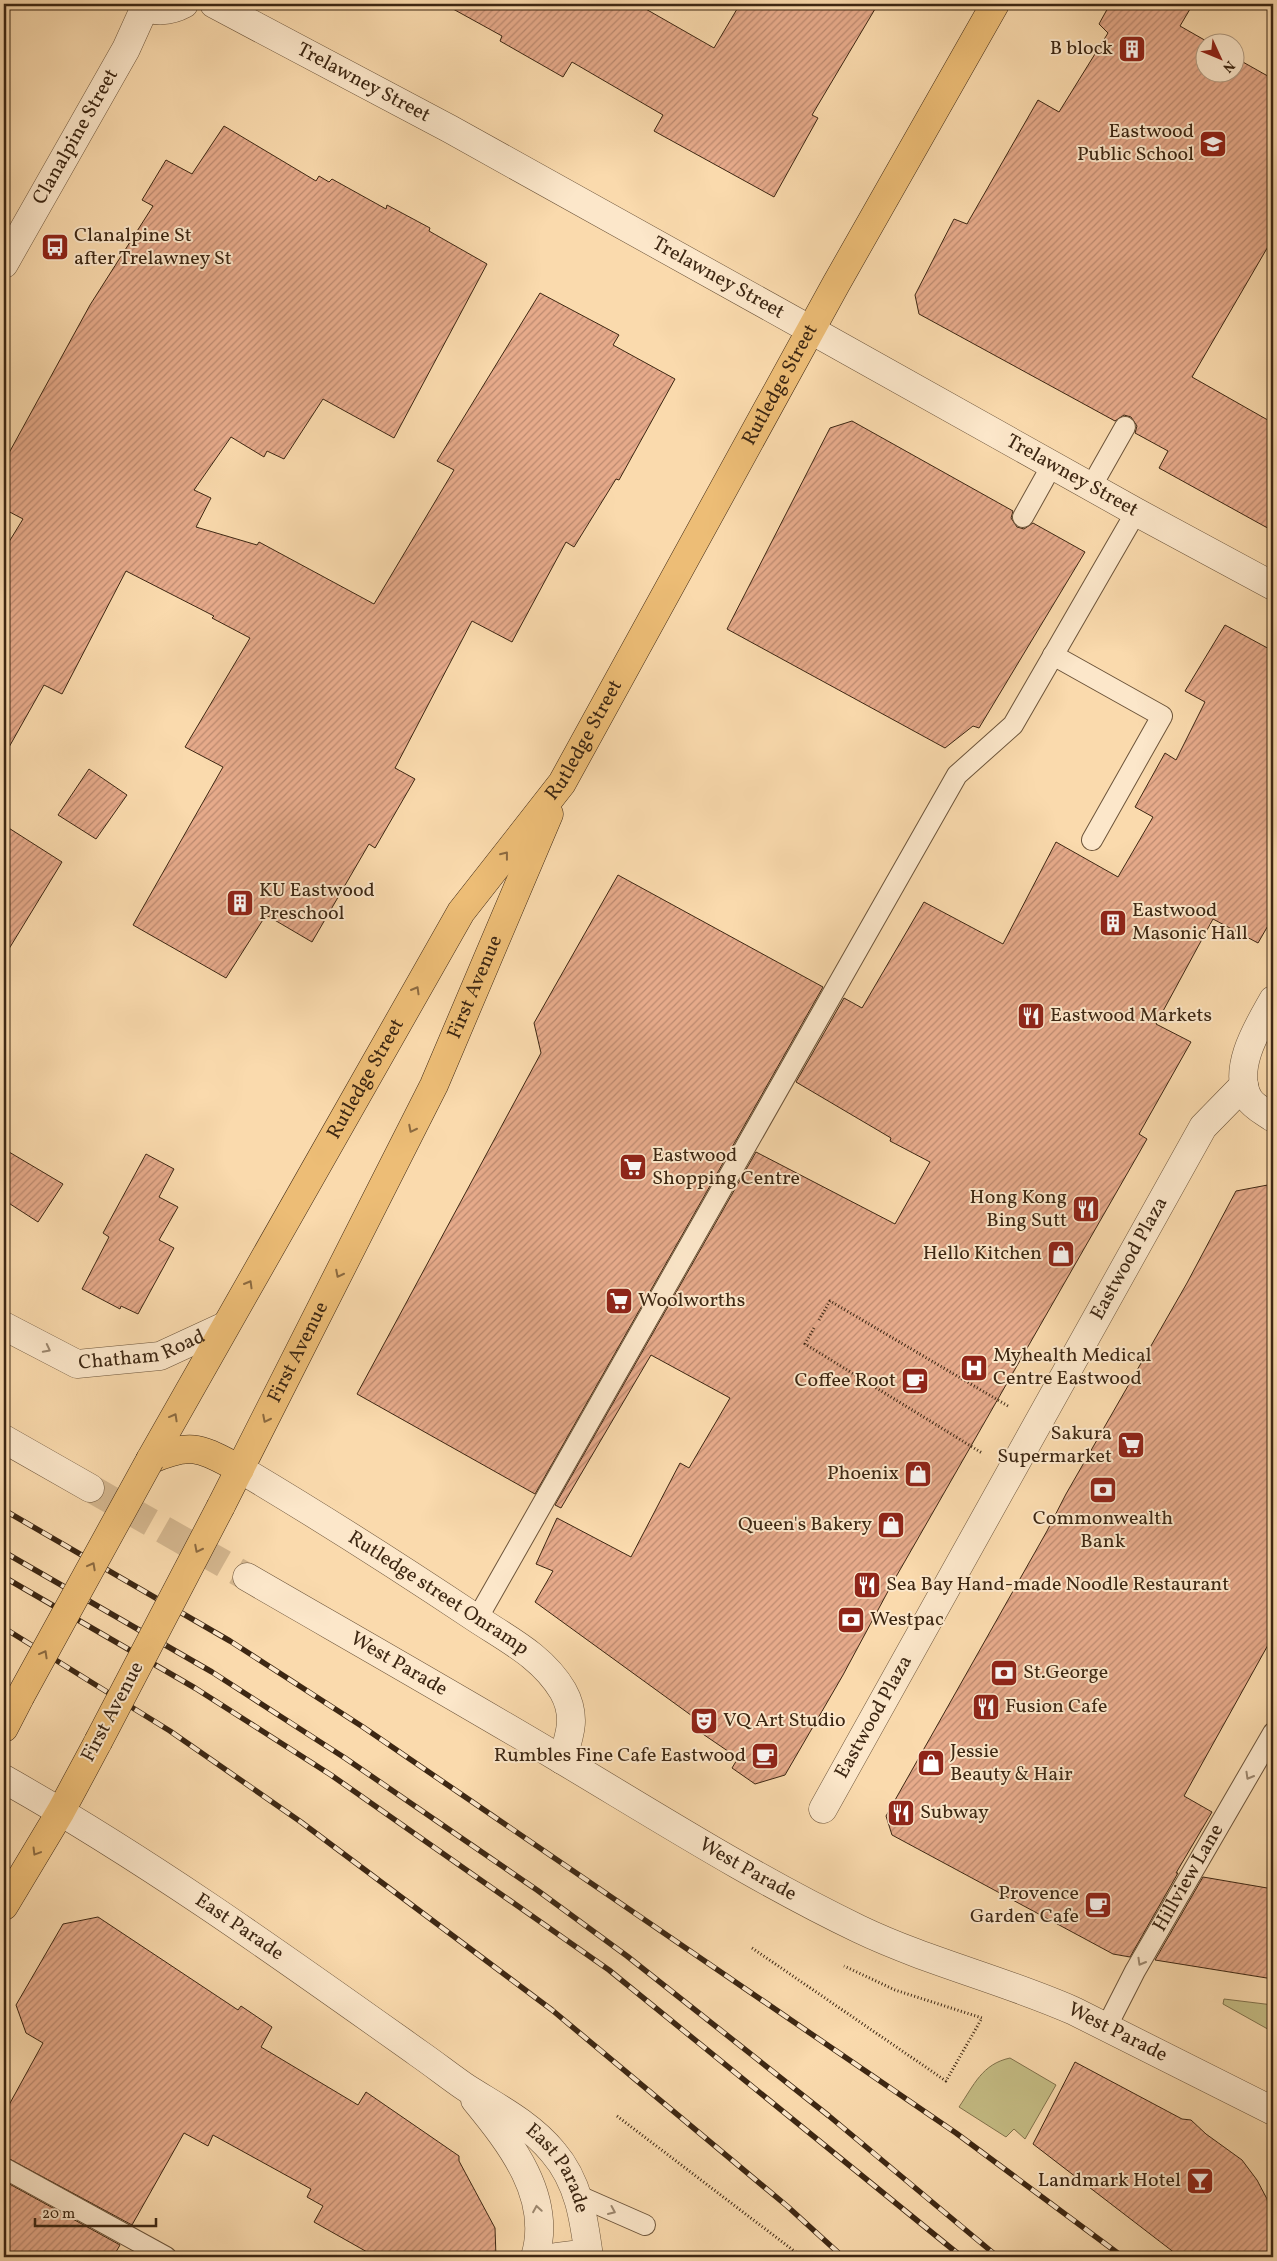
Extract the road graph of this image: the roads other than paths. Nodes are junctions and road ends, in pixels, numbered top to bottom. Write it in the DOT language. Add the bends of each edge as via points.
graph roads {
  1 [pos="184,4"];
  2 [pos="214,4"];
  3 [pos="995,4"];
  4 [pos="143,5"];
  5 [pos="4,264"];
  6 [pos="811,330"];
  7 [pos="1125,427"];
  8 [pos="1052,465"];
  9 [pos="1091,487"];
  10 [pos="1136,512"];
  11 [pos="1023,517"];
  12 [pos="1273,586"];
  13 [pos="1054,655"];
  14 [pos="562,783"];
  15 [pos="1092,840"];
  16 [pos="1273,1000"];
  17 [pos="1244,1085"];
  18 [pos="1273,1118"];
  19 [pos="4,1326"];
  20 [pos="225,1326"];
  21 [pos="4,1439"];
  22 [pos="150,1460"];
  23 [pos="240,1469"];
  24 [pos="90,1488"];
  25 [pos="247,1577"];
  26 [pos="478,1619"];
  27 [pos="4,1728"];
  28 [pos="1271,1740"];
  29 [pos="562,1760"];
  30 [pos="4,1778"];
  31 [pos="823,1809"];
  32 [pos="61,1811"];
  33 [pos="4,1906"];
  34 [pos="1107,2026"];
  35 [pos="465,2086"];
  36 [pos="1273,2111"];
  37 [pos="4,2168"];
  38 [pos="579,2196"];
  39 [pos="644,2225"];
  40 [pos="166,2257"];
  41 [pos="535,2257"];
  42 [pos="557,2257"];
  43 [pos="589,2257"];
  1 -- 4 [label="street" via="164,11"];
  2 -- 6 [label="street, Trelawney Street" via="450,129"];
  3 -- 6 [label="main road, Rutledge Street"];
  4 -- 5 [label="street, Clanalpine Street" via="126,49"];
  6 -- 8 [label="street, Trelawney Street"];
  6 -- 14 [label="main road, Rutledge Street"];
  7 -- 9 [label="lane"];
  8 -- 9 [label="street, Trelawney Street"];
  8 -- 11 [label="lane"];
  9 -- 10 [label="street, Trelawney Street"];
  10 -- 12 [label="street, Trelawney Street"];
  10 -- 13 [label="lane"];
  13 -- 15 [label="lane" via="1162,716"];
  13 -- 26 [label="lane" via="1014,725 957,775"];
  20 -- 14 [label="main road, Rutledge Street, one-way" via="460,912"];
  14 -- 23 [label="main road, First Avenue, one-way" via="434,1086"];
  16 -- 17 [label="street" via="1251,1040 1244,1063"];
  17 -- 18 [label="street" via="1248,1098"];
  17 -- 31 [label="street, Eastwood Plaza" via="1203,1127"];
  19 -- 20 [label="street, Chatham Road, one-way" via="77,1364 160,1356"];
  22 -- 20 [label="main road, Rutledge Street, one-way"];
  21 -- 24 [label="street"];
  22 -- 23 [label="main road" via="181,1449 204,1450"];
  27 -- 22 [label="main road, one-way, bridge"];
  23 -- 26 [label="street, Rutledge street Onramp"];
  23 -- 32 [label="main road, First Avenue, one-way, bridge"];
  25 -- 29 [label="street, West Parade"];
  26 -- 29 [label="street, Rutledge street Onramp" via="548,1668 563,1692 570,1710 572,1731"];
  28 -- 34 [label="lane, Hillview Lane, one-way" via="1135,1971"];
  29 -- 34 [label="street, West Parade" via="710,1848 860,1929 1040,1996"];
  30 -- 32 [label="street, East Parade"];
  32 -- 33 [label="main road, First Avenue, one-way"];
  32 -- 35 [label="street, East Parade" via="174,1884"];
  34 -- 36 [label="street, West Parade"];
  35 -- 38 [label="street, East Parade" via="534,2133 553,2152"];
  41 -- 35 [label="street, East Parade, one-way" via="540,2225 528,2175 499,2129"];
  37 -- 40 [label="lane"];
  38 -- 39 [label="lane, one-way"];
  38 -- 43 [label="street, East Parade"];
  42 -- 43 [label="street"];
}
